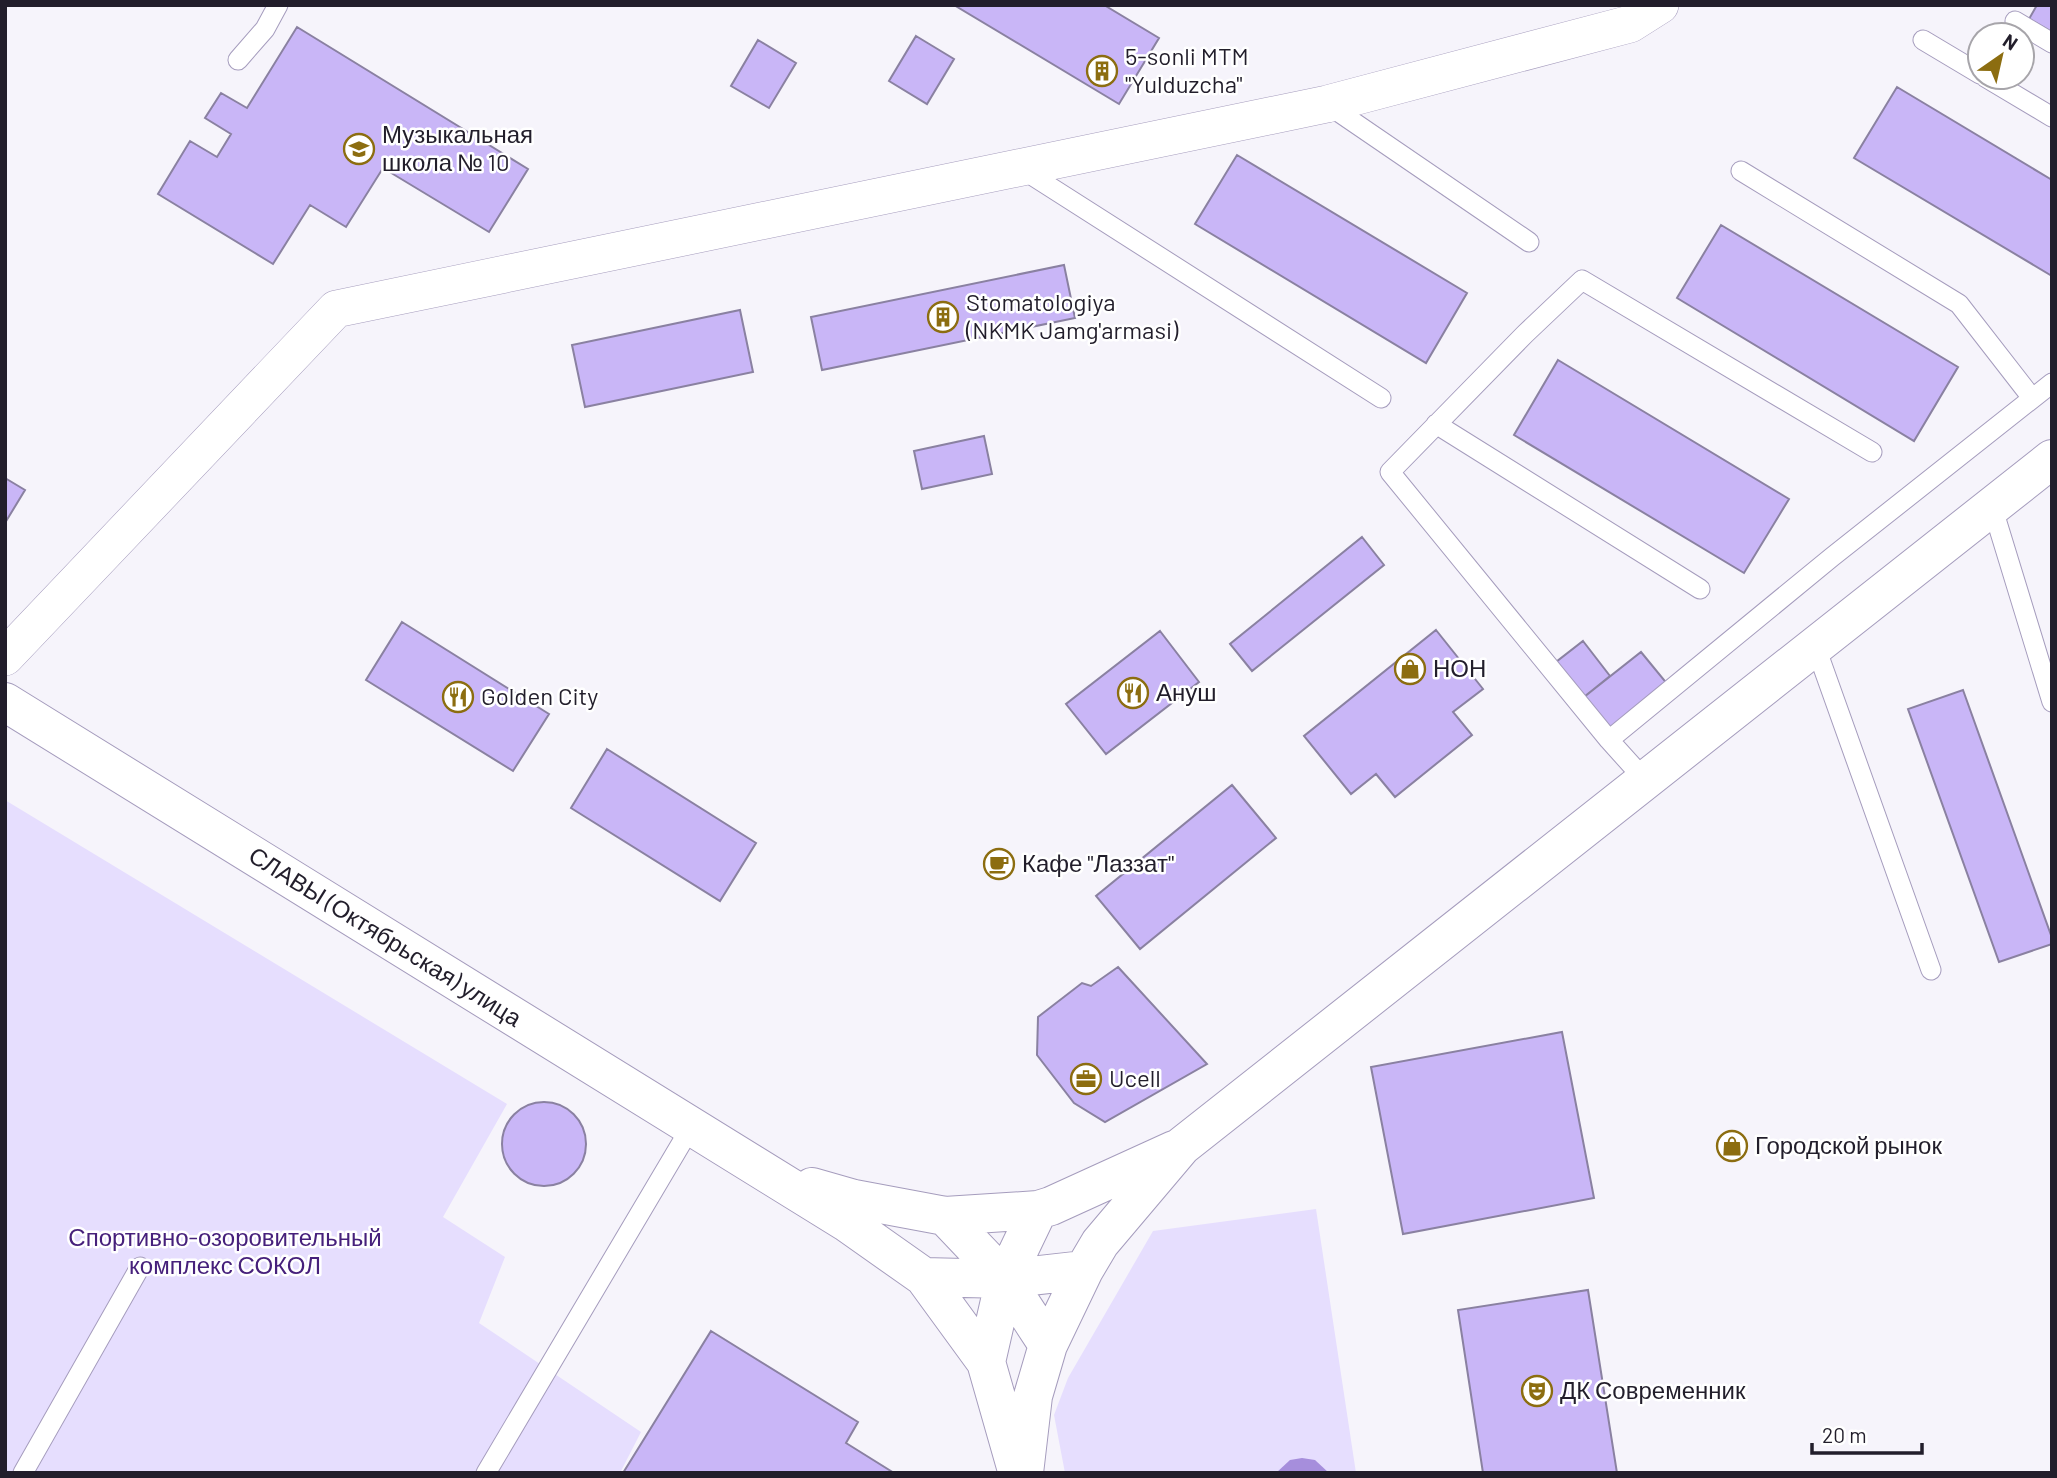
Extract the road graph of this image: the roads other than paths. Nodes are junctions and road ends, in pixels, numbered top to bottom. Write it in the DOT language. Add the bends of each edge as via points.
graph roads {
  1 [pos="278,5"];
  2 [pos="1660,5"];
  3 [pos="2036,33"];
  4 [pos="1923,40"];
  5 [pos="2052,43"];
  6 [pos="238,60"];
  7 [pos="1966,66"];
  8 [pos="2008,91"];
  9 [pos="1327,104"];
  10 [pos="2052,117"];
  11 [pos="1020,168"];
  12 [pos="1741,171"];
  13 [pos="1529,242"];
  14 [pos="2052,383"];
  15 [pos="1381,398"];
  16 [pos="2032,398"];
  17 [pos="1436,424"];
  18 [pos="1872,452"];
  19 [pos="2052,459"];
  20 [pos="1992,506"];
  21 [pos="1700,589"];
  22 [pos="1815,645"];
  23 [pos="5,657"];
  24 [pos="5,702"];
  25 [pos="2052,702"];
  26 [pos="1609,740"];
  27 [pos="1645,780"];
  28 [pos="1931,970"];
  29 [pos="691,1127"];
  30 [pos="1182,1146"];
  31 [pos="764,1172"];
  32 [pos="1038,1210"];
  33 [pos="945,1216"];
  34 [pos="140,1267"];
  35 [pos="1084,1270"];
  36 [pos="924,1277"];
  37 [pos="1005,1279"];
  38 [pos="1048,1345"];
  39 [pos="986,1362"];
  40 [pos="23,1473"];
  41 [pos="486,1473"];
  42 [pos="1018,1473"];
  43 [pos="1024,1473"];
  1 -- 6 [label="lane" via="265,29"];
  2 -- 9 [label="street" via="1630,23"];
  3 -- 5 [label="lane"];
  4 -- 7 [label="lane"];
  8 -- 10 [label="lane"];
  9 -- 11 [label="street"];
  9 -- 13 [label="lane"];
  11 -- 15 [label="lane"];
  11 -- 23 [label="street" via="336,309"];
  12 -- 16 [label="lane" via="1959,304"];
  14 -- 16 [label="lane"];
  16 -- 26 [label="lane"];
  17 -- 18 [label="lane" via="1582,280"];
  17 -- 21 [label="lane"];
  17 -- 26 [label="lane" via="1390,472"];
  19 -- 20 [label="main road"];
  20 -- 22 [label="main road"];
  20 -- 25 [label="lane"];
  22 -- 27 [label="main road"];
  22 -- 28 [label="lane"];
  24 -- 29 [label="main road, СЛАВЫ (Октябрьская) улица"];
  26 -- 27 [label="lane"];
  27 -- 30 [label="main road"];
  29 -- 31 [label="main road, СЛАВЫ (Октябрьская) улица"];
  29 -- 41 [label="lane"];
  30 -- 32 [label="main road"];
  30 -- 35 [label="main road" via="1100,1243"];
  31 -- 33 [label="main road" via="854,1199"];
  31 -- 36 [label="main road"];
  32 -- 33 [label="main road"];
  32 -- 37 [label="main road"];
  33 -- 37 [label="main road"];
  34 -- 40 [label="lane"];
  35 -- 37 [label="main road"];
  35 -- 38 [label="main road"];
  36 -- 37 [label="main road"];
  36 -- 39 [label="main road"];
  37 -- 38 [label="main road"];
  37 -- 39 [label="main road"];
  38 -- 43 [label="main road" via="1033,1396"];
  39 -- 42 [label="main road"];
}
